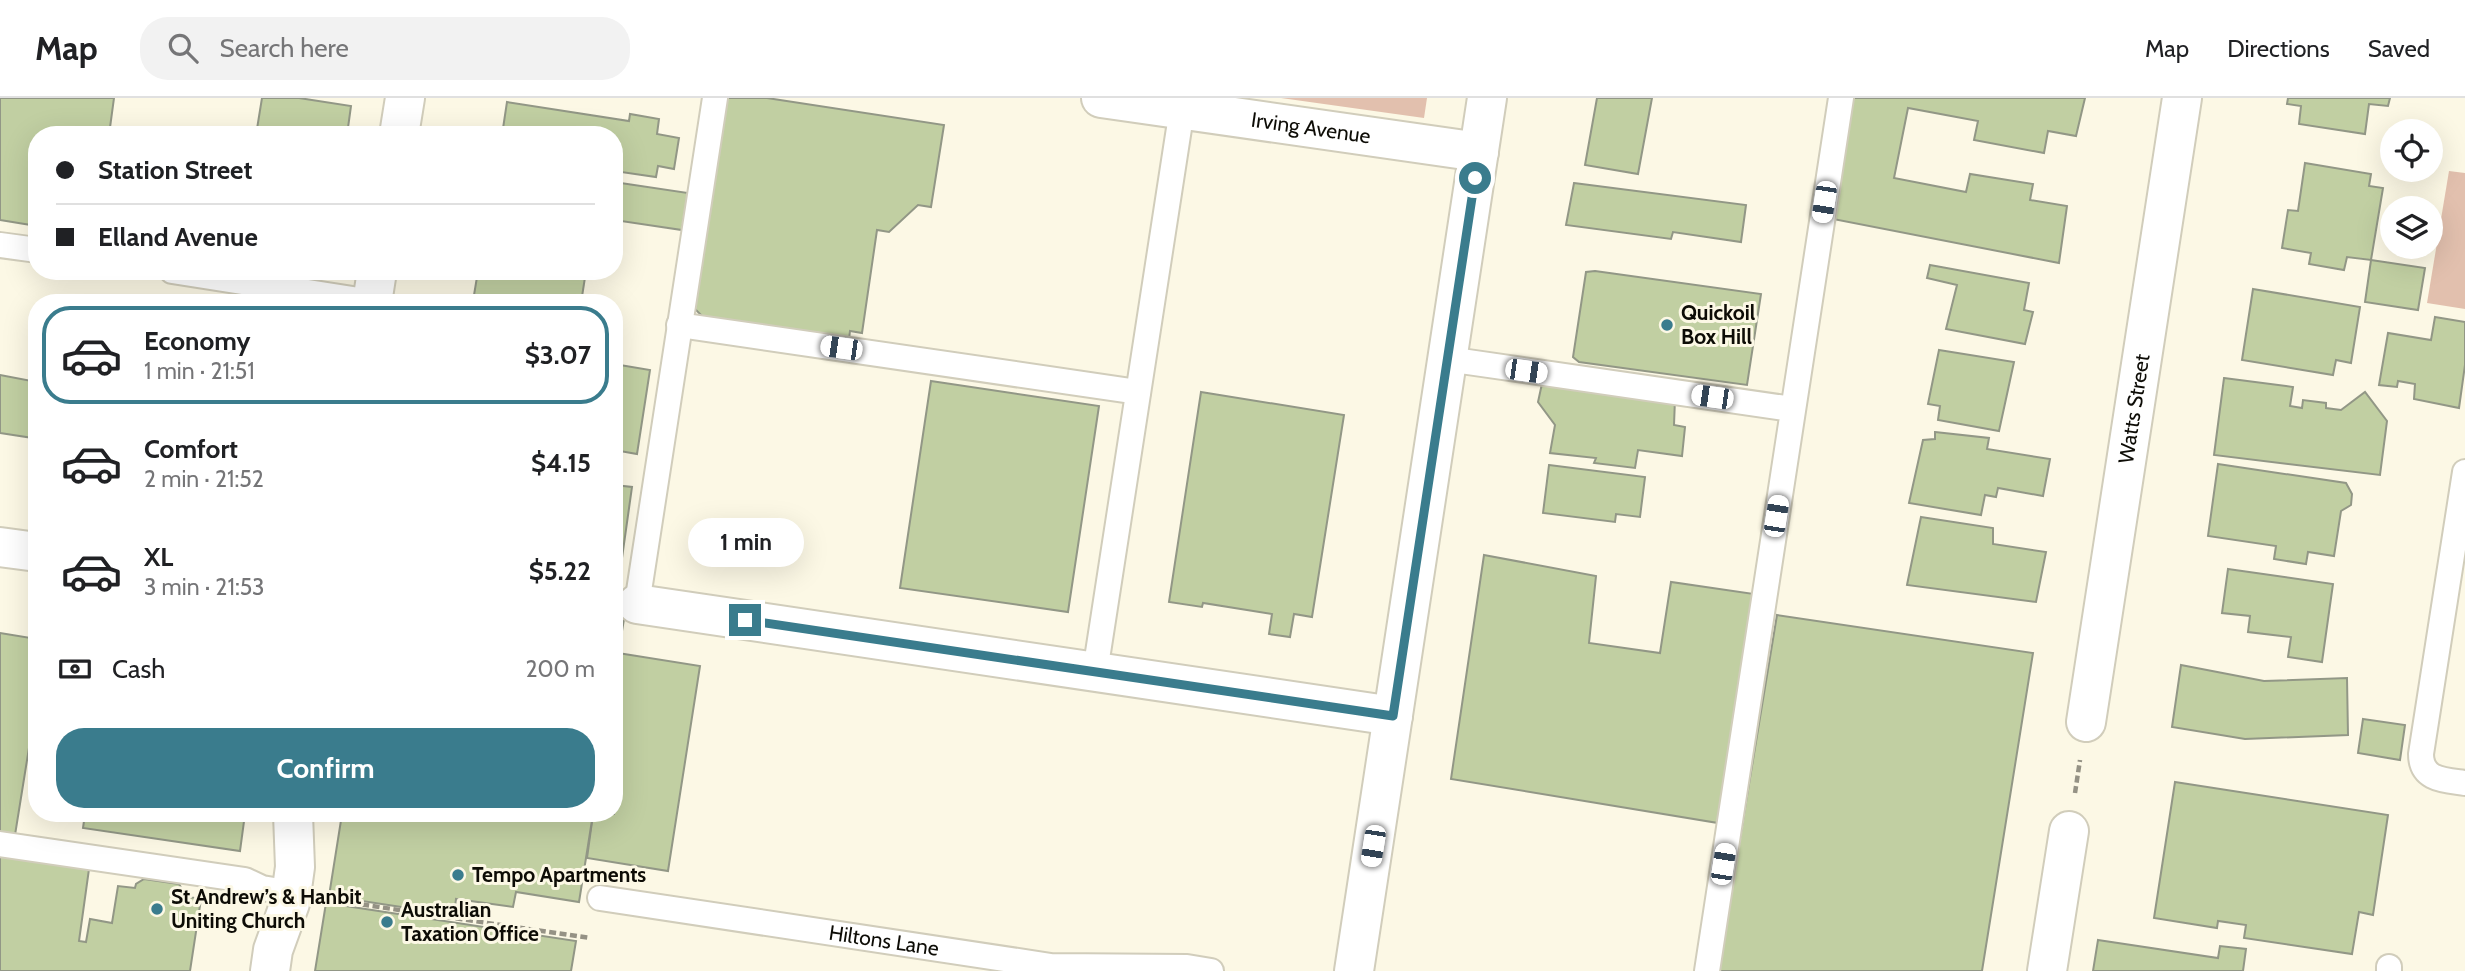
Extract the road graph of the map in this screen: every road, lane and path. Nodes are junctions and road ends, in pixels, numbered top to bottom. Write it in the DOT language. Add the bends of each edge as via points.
graph roads {
  1 [pos="404,98"];
  2 [pos="715,98"];
  3 [pos="1101,98"];
  4 [pos="1487,98"];
  5 [pos="1841,98"];
  6 [pos="2182,98"];
  7 [pos="1182,109"];
  8 [pos="400,126"];
  9 [pos="1479,152"];
  10 [pos="0,245"];
  11 [pos="28,249"];
  12 [pos="230,280"];
  13 [pos="320,294"];
  14 [pos="679,325"];
  15 [pos="1447,359"];
  16 [pos="1138,392"];
  17 [pos="1792,409"];
  18 [pos="2465,472"];
  19 [pos="0,547"];
  20 [pos="28,551"];
  21 [pos="637,604"];
  22 [pos="1094,672"];
  23 [pos="1393,716"];
  24 [pos="2085,722"];
  25 [pos="2465,783"];
  26 [pos="293,826"];
  27 [pos="2069,831"];
  28 [pos="0,844"];
  29 [pos="309,896"];
  30 [pos="600,898"];
  31 [pos="590,938"];
  32 [pos="272,958"];
  33 [pos="1210,971"];
  34 [pos="1354,971"];
  35 [pos="1707,971"];
  36 [pos="2047,971"];
  1 -- 8 [label="street"];
  2 -- 14 [label="lane"];
  3 -- 7 [label="street, Irving Avenue"];
  4 -- 9 [label="street"];
  5 -- 17 [label="lane"];
  6 -- 24 [label="street, Watts Street"];
  7 -- 9 [label="street, Irving Avenue"];
  7 -- 16 [label="lane"];
  9 -- 15 [label="street"];
  10 -- 11 [label="lane"];
  12 -- 13 [label="lane"];
  14 -- 16 [label="lane"];
  14 -- 21 [label="lane"];
  15 -- 17 [label="lane"];
  15 -- 23 [label="street"];
  16 -- 22 [label="lane"];
  17 -- 35 [label="lane"];
  18 -- 25 [label="lane" via="2421,761 2430,776"];
  19 -- 20 [label="street"];
  21 -- 22 [label="street"];
  22 -- 23 [label="street"];
  23 -- 34 [label="street"];
  24 -- 27 [label="path"];
  26 -- 29 [label="street" via="295,867"];
  27 -- 36 [label="street"];
  28 -- 29 [label="lane" via="245,880 262,888"];
  29 -- 31 [label="path"];
  29 -- 32 [label="street" via="288,915"];
  30 -- 33 [label="lane, Hiltons Lane" via="1051,966"];
}
